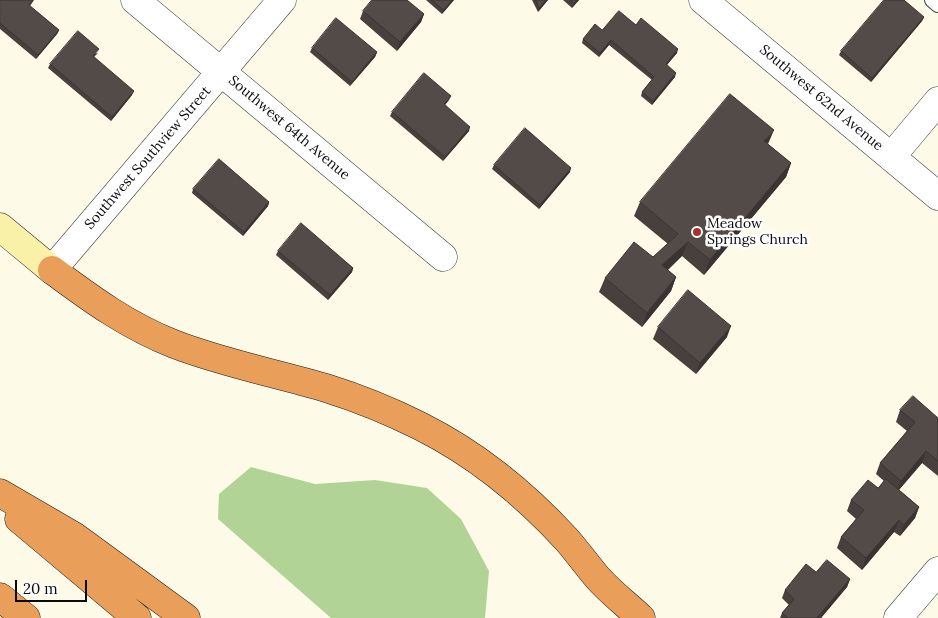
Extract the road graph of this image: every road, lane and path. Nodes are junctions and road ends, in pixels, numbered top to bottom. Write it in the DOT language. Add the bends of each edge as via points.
graph roads {
  1 [pos="135,0"];
  2 [pos="282,0"];
  3 [pos="703,0"];
  4 [pos="932,0"];
  5 [pos="938,5"];
  6 [pos="222,72"];
  7 [pos="938,101"];
  8 [pos="891,157"];
  9 [pos="938,196"];
  10 [pos="0,227"];
  11 [pos="443,257"];
  12 [pos="52,270"];
  13 [pos="0,493"];
  14 [pos="0,503"];
  15 [pos="938,571"];
  16 [pos="597,578"];
  17 [pos="0,596"];
  18 [pos="26,618"];
  19 [pos="136,618"];
  20 [pos="186,618"];
  21 [pos="612,618"];
  22 [pos="641,618"];
  23 [pos="898,618"];
  1 -- 6 [label="street, Southwest 64th Avenue"];
  2 -- 6 [label="street, Southwest Southview Street"];
  3 -- 8 [label="street, Southwest 62nd Avenue"];
  4 -- 5 [label="lane"];
  6 -- 11 [label="street, Southwest 64th Avenue"];
  6 -- 12 [label="street, Southwest Southview Street"];
  7 -- 8 [label="street"];
  8 -- 9 [label="street, Southwest 62nd Avenue"];
  10 -- 12 [label="main road"];
  12 -- 16 [label="highway" via="99,305 151,334 207,356 326,388 404,419 449,442 488,468 537,510 568,541"];
  13 -- 20 [label="highway" via="74,536"];
  14 -- 19 [label="highway"];
  15 -- 23 [label="street"];
  16 -- 21 [label="highway"];
  16 -- 22 [label="highway"];
  17 -- 18 [label="highway"];
}
